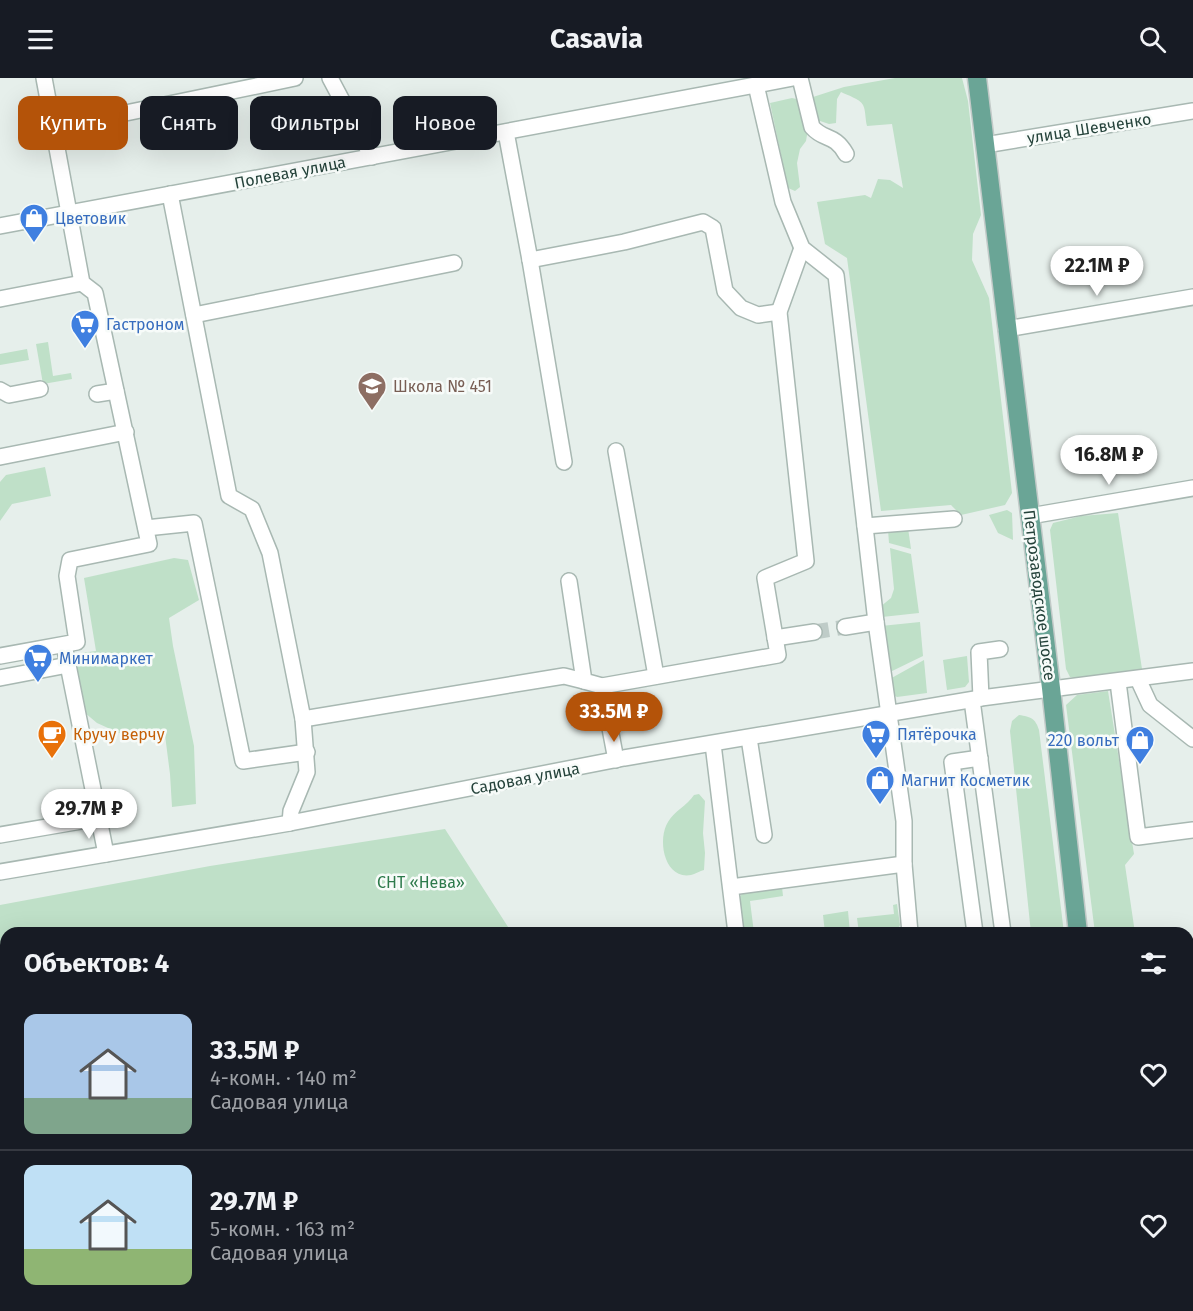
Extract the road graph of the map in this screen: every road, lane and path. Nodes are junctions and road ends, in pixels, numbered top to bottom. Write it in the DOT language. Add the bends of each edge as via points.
graph roads {
  1 [pos="44,78"];
  2 [pos="295,78"];
  3 [pos="330,78"];
  4 [pos="793,78"];
  5 [pos="800,78"];
  6 [pos="977,78"];
  7 [pos="724,84"];
  8 [pos="756,85"];
  9 [pos="47,96"];
  10 [pos="1193,111"];
  11 [pos="128,113"];
  12 [pos="506,132"];
  13 [pos="985,145"];
  14 [pos="57,150"];
  15 [pos="846,153"];
  16 [pos="372,157"];
  17 [pos="170,195"];
  18 [pos="70,213"];
  19 [pos="0,226"];
  20 [pos="802,248"];
  21 [pos="530,260"];
  22 [pos="454,263"];
  23 [pos="82,283"];
  24 [pos="1193,297"];
  25 [pos="0,299"];
  26 [pos="779,312"];
  27 [pos="194,315"];
  28 [pos="1006,329"];
  29 [pos="40,389"];
  30 [pos="0,390"];
  31 [pos="116,390"];
  32 [pos="97,394"];
  33 [pos="126,432"];
  34 [pos="616,451"];
  35 [pos="0,457"];
  36 [pos="564,462"];
  37 [pos="1193,488"];
  38 [pos="1030,516"];
  39 [pos="954,519"];
  40 [pos="865,525"];
  41 [pos="146,528"];
  42 [pos="569,581"];
  43 [pos="876,622"];
  44 [pos="844,627"];
  45 [pos="814,632"];
  46 [pos="775,638"];
  47 [pos="64,645"];
  48 [pos="1000,649"];
  49 [pos="0,656"];
  50 [pos="68,664"];
  51 [pos="1193,671"];
  52 [pos="656,676"];
  53 [pos="0,678"];
  54 [pos="1138,679"];
  55 [pos="584,681"];
  56 [pos="1118,682"];
  57 [pos="602,686"];
  58 [pos="1051,688"];
  59 [pos="977,699"];
  60 [pos="889,713"];
  61 [pos="303,719"];
  62 [pos="749,738"];
  63 [pos="1193,739"];
  64 [pos="713,744"];
  65 [pos="307,752"];
  66 [pos="980,758"];
  67 [pos="616,760"];
  68 [pos="99,818"];
  69 [pos="290,823"];
  70 [pos="1193,830"];
  71 [pos="764,835"];
  72 [pos="0,836"];
  73 [pos="106,854"];
  74 [pos="904,864"];
  75 [pos="0,872"];
  76 [pos="731,888"];
  77 [pos="735,927"];
  78 [pos="909,927"];
  79 [pos="974,927"];
  80 [pos="1002,927"];
  81 [pos="1077,927"];
  1 -- 9 [label="street"];
  2 -- 11 [label="street"];
  3 -- 16 [label="street"];
  4 -- 8 [label="street, Полевая улица"];
  5 -- 15 [label="street" via="812,127 834,139"];
  6 -- 13 [label="main road, Петрозаводское шоссе"];
  7 -- 8 [label="street, Полевая улица"];
  7 -- 12 [label="street, Полевая улица"];
  8 -- 20 [label="street" via="783,202"];
  10 -- 13 [label="street, улица Шевченко"];
  12 -- 16 [label="street, Полевая улица"];
  12 -- 21 [label="street"];
  13 -- 28 [label="main road, Петрозаводское шоссе"];
  14 -- 18 [label="street"];
  16 -- 17 [label="street, Полевая улица"];
  17 -- 18 [label="street, Полевая улица"];
  17 -- 27 [label="street"];
  18 -- 19 [label="street, Полевая улица"];
  18 -- 23 [label="street"];
  20 -- 26 [label="street"];
  20 -- 40 [label="street" via="836,275"];
  21 -- 26 [label="street" via="703,222 713,228 725,291 741,308 758,315"];
  21 -- 36 [label="street"];
  22 -- 27 [label="street"];
  23 -- 25 [label="street"];
  23 -- 31 [label="street" via="95,293"];
  24 -- 28 [label="street"];
  26 -- 46 [label="street" via="806,561 765,578"];
  27 -- 61 [label="street" via="230,496 252,509 270,553"];
  28 -- 38 [label="main road, Петрозаводское шоссе"];
  29 -- 30 [label="street" via="9,394"];
  31 -- 32 [label="street"];
  31 -- 33 [label="street"];
  33 -- 35 [label="street"];
  33 -- 41 [label="street"];
  34 -- 52 [label="street"];
  37 -- 38 [label="street"];
  38 -- 58 [label="main road, Петрозаводское шоссе"];
  39 -- 40 [label="street"];
  40 -- 43 [label="street"];
  41 -- 47 [label="street" via="149,544 70,560 67,576 77,642"];
  41 -- 65 [label="street" via="194,523 243,761"];
  42 -- 55 [label="street"];
  43 -- 44 [label="street"];
  43 -- 60 [label="street"];
  45 -- 46 [label="street"];
  46 -- 52 [label="street" via="778,655"];
  47 -- 49 [label="street"];
  47 -- 50 [label="street"];
  48 -- 59 [label="street" via="979,652"];
  50 -- 53 [label="street"];
  50 -- 68 [label="street"];
  51 -- 54 [label="street, Садовая улица"];
  52 -- 57 [label="street"];
  54 -- 56 [label="street, Садовая улица"];
  54 -- 63 [label="street" via="1150,705"];
  55 -- 57 [label="street"];
  55 -- 61 [label="street" via="564,676"];
  56 -- 58 [label="street, Садовая улица"];
  56 -- 70 [label="street" via="1138,837"];
  57 -- 67 [label="street"];
  58 -- 59 [label="street, Садовая улица"];
  58 -- 81 [label="main road, Петрозаводское шоссе"];
  59 -- 60 [label="street, Садовая улица"];
  59 -- 66 [label="street"];
  60 -- 62 [label="street, Садовая улица"];
  60 -- 74 [label="street" via="904,821"];
  61 -- 65 [label="street"];
  62 -- 64 [label="street, Садовая улица"];
  62 -- 71 [label="street"];
  64 -- 67 [label="street, Садовая улица"];
  64 -- 76 [label="street"];
  65 -- 69 [label="street" via="307,772"];
  66 -- 79 [label="street" via="952,762"];
  66 -- 80 [label="street"];
  67 -- 69 [label="street, Садовая улица"];
  68 -- 72 [label="street"];
  68 -- 73 [label="street"];
  69 -- 73 [label="street, Садовая улица"];
  73 -- 75 [label="street, Садовая улица"];
  74 -- 76 [label="street"];
  74 -- 78 [label="street"];
  76 -- 77 [label="street"];
}
